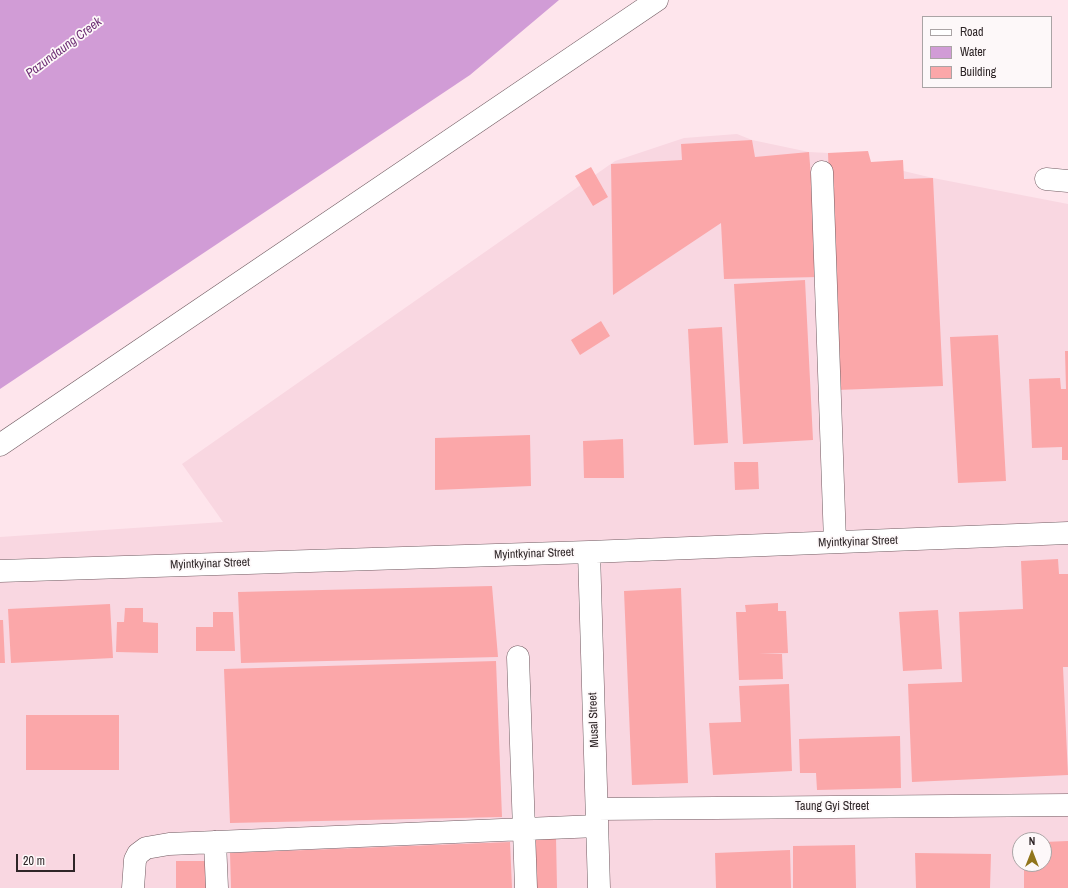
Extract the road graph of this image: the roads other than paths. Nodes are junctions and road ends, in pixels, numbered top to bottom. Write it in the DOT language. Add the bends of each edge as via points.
graph roads {
  1 [pos="657,0"];
  2 [pos="822,172"];
  3 [pos="1046,179"];
  4 [pos="1068,181"];
  5 [pos="0,445"];
  6 [pos="1068,533"];
  7 [pos="835,542"];
  8 [pos="589,552"];
  9 [pos="0,571"];
  10 [pos="518,657"];
  11 [pos="1068,805"];
  12 [pos="597,817"];
  13 [pos="524,830"];
  14 [pos="215,842"];
  15 [pos="133,888"];
  16 [pos="217,888"];
  17 [pos="526,888"];
  18 [pos="599,888"];
  1 -- 5 [label="street"];
  2 -- 7 [label="street"];
  3 -- 4 [label="street"];
  6 -- 7 [label="street, Myintkyinar Street"];
  7 -- 8 [label="street, Myintkyinar Street"];
  8 -- 9 [label="street, Myintkyinar Street"];
  8 -- 12 [label="street, Musal Street"];
  10 -- 13 [label="street"];
  11 -- 12 [label="street, Taung Gyi Street"];
  12 -- 13 [label="street, Taung Gyi Street"];
  12 -- 18 [label="street, Musal Street"];
  13 -- 14 [label="street, Taung Gyi Street"];
  13 -- 17 [label="street"];
  14 -- 15 [label="street, Taung Gyi Street" via="146,848 135,860"];
  14 -- 16 [label="street"];
}
